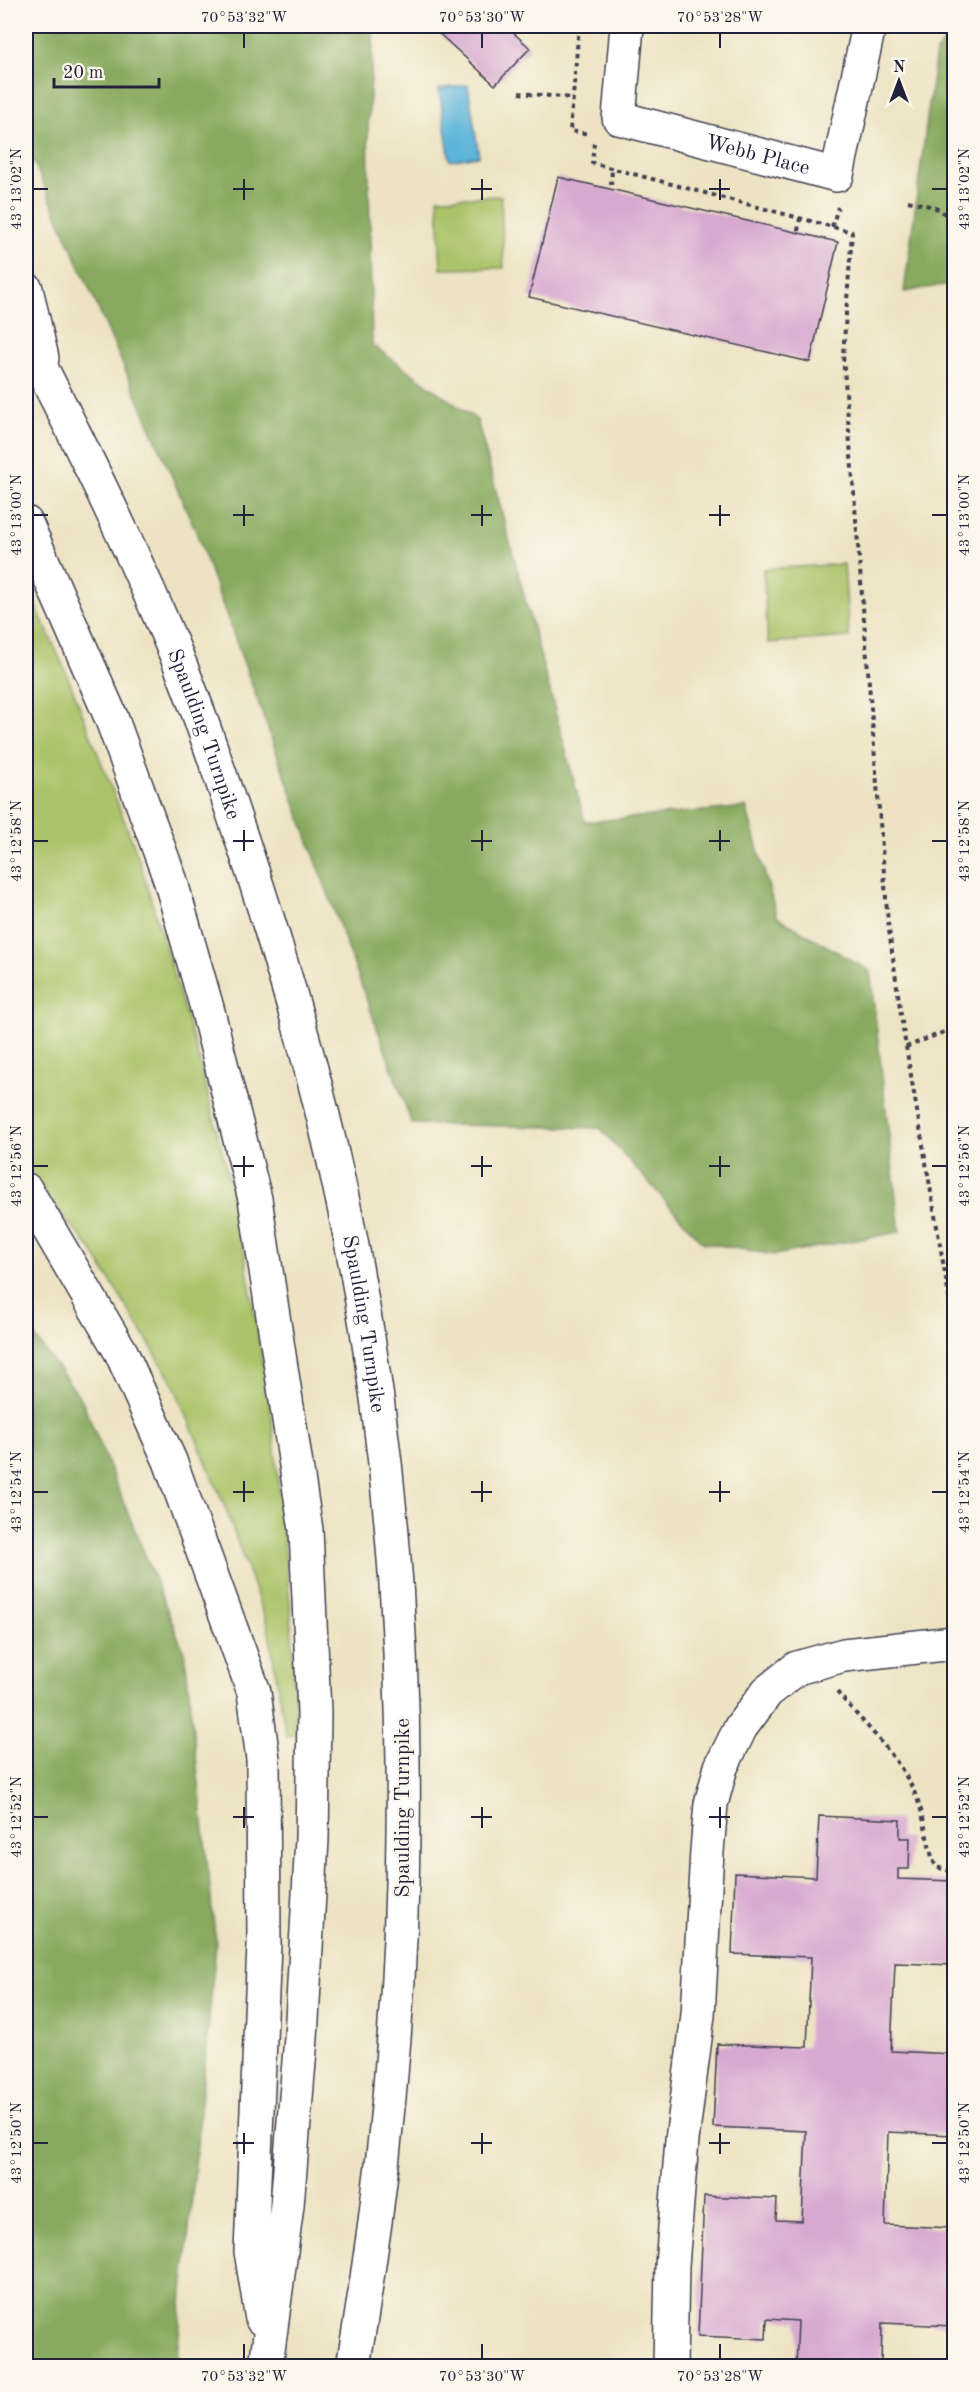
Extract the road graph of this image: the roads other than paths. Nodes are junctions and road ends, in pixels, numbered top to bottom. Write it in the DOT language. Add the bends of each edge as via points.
graph roads {
  1 [pos="627,26"];
  2 [pos="869,26"];
  3 [pos="26,288"];
  4 [pos="26,338"];
  5 [pos="46,378"];
  6 [pos="26,523"];
  7 [pos="26,1190"];
  8 [pos="954,1643"];
  9 [pos="267,2358"];
  10 [pos="353,2367"];
  11 [pos="670,2367"];
  1 -- 2 [label="main road, Webb Place" via="619,117 837,175"];
  3 -- 5 [label="main road"];
  4 -- 5 [label="main road, Spaulding Turnpike"];
  5 -- 10 [label="main road, Spaulding Turnpike" via="127,541 177,656 222,777 300,1021 357,1270 391,1526 405,1778 396,2025 384,2160"];
  6 -- 9 [label="main road" via="111,717 171,879 255,1199 306,1530 314,1713 312,1839 287,2205"];
  7 -- 9 [label="main road" via="121,1352 170,1461 254,1692 264,1759 264,1945 251,2252"];
  8 -- 11 [label="main road" via="886,1648 797,1668 767,1692 741,1727 721,1767 711,1804 698,2015 682,2140 672,2265"];
}
